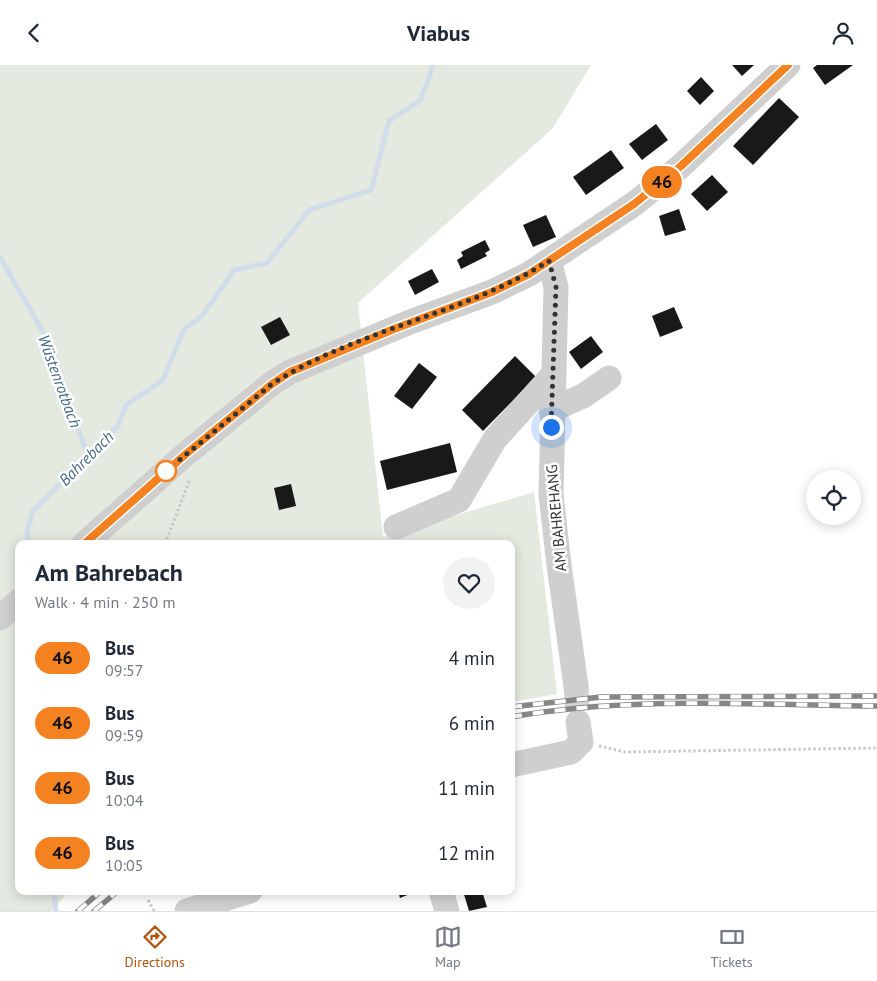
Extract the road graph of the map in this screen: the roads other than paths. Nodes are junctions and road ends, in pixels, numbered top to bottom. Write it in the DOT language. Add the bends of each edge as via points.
graph roads {
  1 [pos="788,65"];
  2 [pos="549,261"];
  3 [pos="553,375"];
  4 [pos="609,378"];
  5 [pos="552,409"];
  6 [pos="396,527"];
  7 [pos="89,540"];
  8 [pos="15,605"];
  9 [pos="0,618"];
  10 [pos="576,686"];
  11 [pos="580,732"];
  12 [pos="515,764"];
  13 [pos="237,895"];
  14 [pos="442,895"];
  15 [pos="187,911"];
  16 [pos="448,911"];
  1 -- 2 [label="street" via="681,166 634,204"];
  2 -- 3 [label="street, AM BAHREHANG" via="556,287"];
  2 -- 7 [label="street" via="492,292 290,372 187,453"];
  3 -- 5 [label="street, AM BAHREHANG"];
  3 -- 6 [label="street" via="495,439 459,500"];
  4 -- 5 [label="street" via="583,396"];
  5 -- 10 [label="street, AM BAHREHANG" via="551,495"];
  8 -- 9 [label="street"];
  11 -- 12 [label="street" via="571,752"];
  13 -- 15 [label="street"];
  14 -- 16 [label="street"];
}
